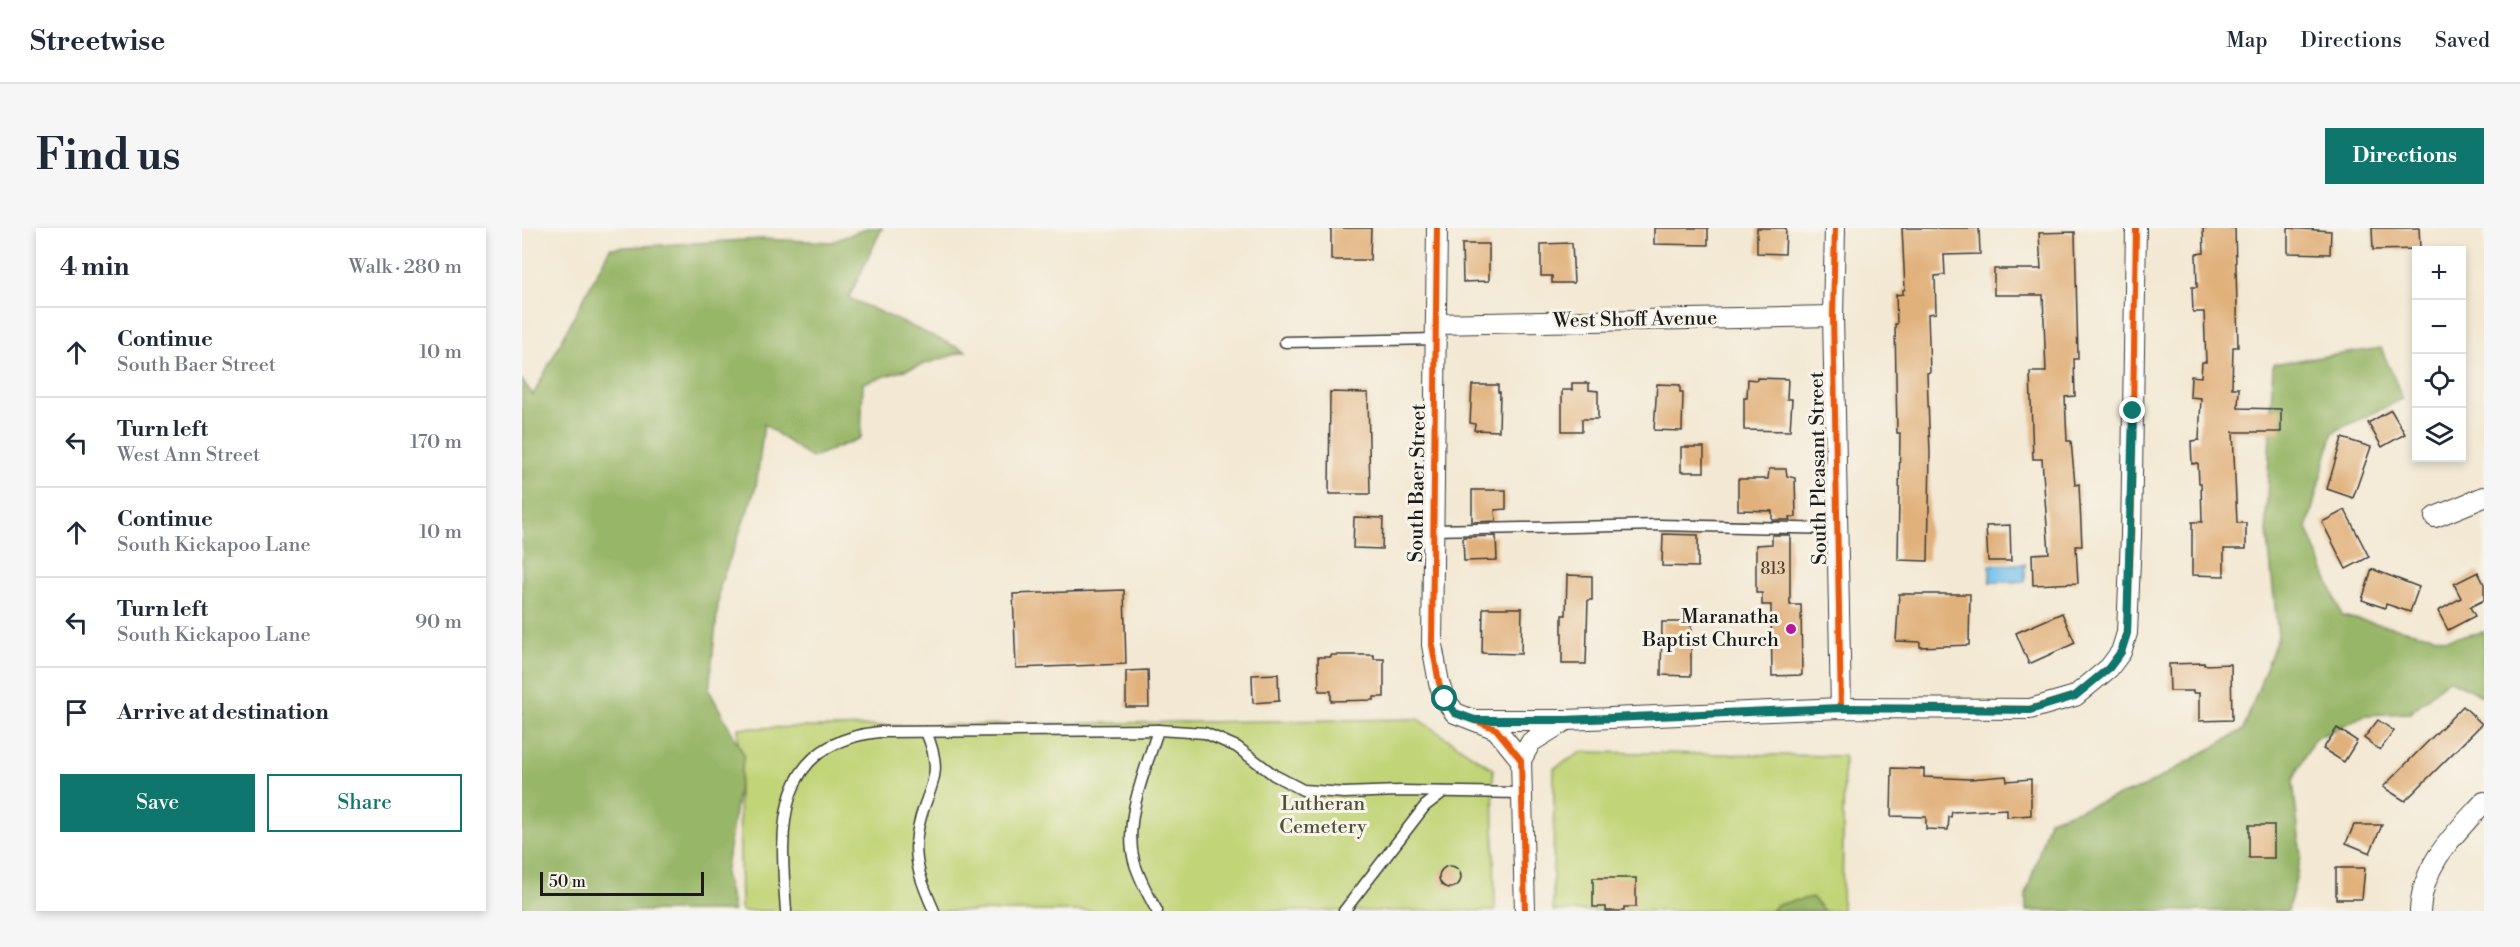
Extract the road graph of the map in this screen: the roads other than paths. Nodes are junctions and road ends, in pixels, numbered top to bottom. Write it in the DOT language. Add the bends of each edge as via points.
graph roads {
  1 [pos="1437,228"];
  2 [pos="1835,228"];
  3 [pos="2136,228"];
  4 [pos="1833,316"];
  5 [pos="1437,331"];
  6 [pos="1285,342"];
  7 [pos="2484,497"];
  8 [pos="2435,517"];
  9 [pos="1837,529"];
  10 [pos="1435,530"];
  11 [pos="1841,708"];
  12 [pos="1475,720"];
  13 [pos="1566,720"];
  14 [pos="1158,730"];
  15 [pos="926,732"];
  16 [pos="1521,760"];
  17 [pos="1443,792"];
  18 [pos="1522,793"];
  19 [pos="2484,802"];
  20 [pos="786,911"];
  21 [pos="934,911"];
  22 [pos="1157,911"];
  23 [pos="1344,911"];
  24 [pos="1525,911"];
  25 [pos="2420,911"];
  1 -- 5 [label="street, South Baer Street"];
  2 -- 4 [label="street, South Pleasant Street"];
  3 -- 11 [label="street" via="2131,526 2127,633 2121,652 2109,668 2075,696 2030,710"];
  4 -- 5 [label="street, West Shoff Avenue"];
  4 -- 9 [label="street, South Pleasant Street"];
  5 -- 6 [label="lane"];
  5 -- 10 [label="street, South Baer Street"];
  7 -- 8 [label="street"];
  9 -- 10 [label="lane" via="1659,525"];
  9 -- 11 [label="street, South Pleasant Street"];
  10 -- 12 [label="street, South Baer Street" via="1435,662 1445,699 1455,713"];
  11 -- 13 [label="street"];
  12 -- 13 [label="street"];
  12 -- 16 [label="street" via="1496,729"];
  13 -- 16 [label="street" via="1532,742"];
  14 -- 15 [label="lane"];
  14 -- 17 [label="lane" via="1205,733 1221,739 1303,790"];
  14 -- 22 [label="lane" via="1136,804 1132,844 1139,877"];
  15 -- 20 [label="lane" via="857,735 814,757 797,779 787,805 782,835"];
  15 -- 21 [label="lane" via="936,764 917,833 916,852 919,878"];
  16 -- 18 [label="street"];
  17 -- 18 [label="lane"];
  17 -- 23 [label="lane" via="1425,806"];
  18 -- 24 [label="street"];
  19 -- 25 [label="street" via="2440,851 2428,872"];
}
